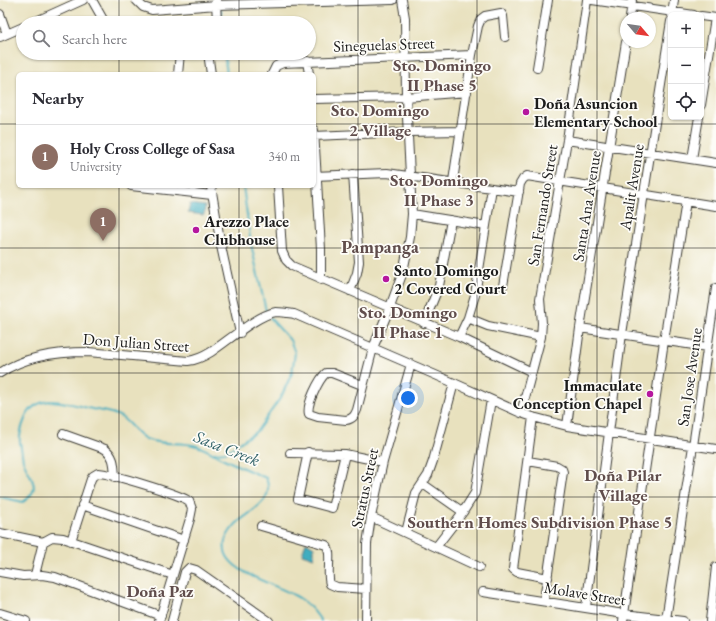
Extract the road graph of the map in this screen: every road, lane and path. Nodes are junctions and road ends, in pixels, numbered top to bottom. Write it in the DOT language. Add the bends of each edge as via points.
graph roads {
  1 [pos="83,0"];
  2 [pos="92,0"];
  3 [pos="136,0"];
  4 [pos="392,0"];
  5 [pos="402,0"];
  6 [pos="548,0"];
  7 [pos="587,0"];
  8 [pos="592,0"];
  9 [pos="674,0"];
  10 [pos="216,3"];
  11 [pos="632,3"];
  12 [pos="668,12"];
  13 [pos="672,12"];
  14 [pos="0,14"];
  15 [pos="48,16"];
  16 [pos="101,16"];
  17 [pos="217,16"];
  18 [pos="704,16"];
  19 [pos="716,18"];
  20 [pos="16,30"];
  21 [pos="3,36"];
  22 [pos="505,37"];
  23 [pos="668,41"];
  24 [pos="625,48"];
  25 [pos="472,55"];
  26 [pos="405,58"];
  27 [pos="179,60"];
  28 [pos="209,60"];
  29 [pos="307,61"];
  30 [pos="537,68"];
  31 [pos="273,71"];
  32 [pos="178,72"];
  33 [pos="211,72"];
  34 [pos="309,72"];
  35 [pos="704,88"];
  36 [pos="467,92"];
  37 [pos="406,96"];
  38 [pos="316,99"];
  39 [pos="698,120"];
  40 [pos="460,131"];
  41 [pos="408,132"];
  42 [pos="316,136"];
  43 [pos="567,140"];
  44 [pos="610,146"];
  45 [pos="651,153"];
  46 [pos="692,159"];
  47 [pos="716,163"];
  48 [pos="352,174"];
  49 [pos="411,175"];
  50 [pos="316,176"];
  51 [pos="560,181"];
  52 [pos="453,182"];
  53 [pos="149,188"];
  54 [pos="211,188"];
  55 [pos="278,188"];
  56 [pos="492,188"];
  57 [pos="603,188"];
  58 [pos="519,192"];
  59 [pos="645,194"];
  60 [pos="212,195"];
  61 [pos="686,201"];
  62 [pos="716,206"];
  63 [pos="412,214"];
  64 [pos="451,220"];
  65 [pos="486,226"];
  66 [pos="321,280"];
  67 [pos="503,286"];
  68 [pos="716,288"];
  69 [pos="350,292"];
  70 [pos="390,307"];
  71 [pos="468,318"];
  72 [pos="424,323"];
  73 [pos="580,328"];
  74 [pos="240,333"];
  75 [pos="622,334"];
  76 [pos="459,337"];
  77 [pos="541,337"];
  78 [pos="664,341"];
  79 [pos="707,347"];
  80 [pos="373,348"];
  81 [pos="411,364"];
  82 [pos="532,372"];
  83 [pos="0,373"];
  84 [pos="454,383"];
  85 [pos="362,385"];
  86 [pos="491,400"];
  87 [pos="521,413"];
  88 [pos="533,417"];
  89 [pos="567,426"];
  90 [pos="609,433"];
  91 [pos="63,434"];
  92 [pos="650,439"];
  93 [pos="693,446"];
  94 [pos="716,449"];
  95 [pos="308,452"];
  96 [pos="290,453"];
  97 [pos="345,454"];
  98 [pos="528,461"];
  99 [pos="383,462"];
  100 [pos="115,477"];
  101 [pos="423,484"];
  102 [pos="82,505"];
  103 [pos="463,512"];
  104 [pos="371,517"];
  105 [pos="261,526"];
  106 [pos="406,532"];
  107 [pos="0,533"];
  108 [pos="184,540"];
  109 [pos="71,541"];
  110 [pos="42,542"];
  111 [pos="436,547"];
  112 [pos="479,567"];
  113 [pos="716,567"];
  114 [pos="0,572"];
  115 [pos="35,575"];
  116 [pos="173,575"];
  117 [pos="548,578"];
  118 [pos="366,589"];
  119 [pos="483,592"];
  120 [pos="544,600"];
  121 [pos="586,607"];
  122 [pos="0,613"];
  123 [pos="624,617"];
  124 [pos="12,619"];
  125 [pos="161,619"];
  126 [pos="666,619"];
  127 [pos="26,621"];
  128 [pos="172,621"];
  129 [pos="269,621"];
  130 [pos="366,621"];
  131 [pos="683,621"];
  132 [pos="710,621"];
  1 -- 15 [label="street"];
  2 -- 16 [label="street"];
  3 -- 10 [label="street" via="143,7 152,10"];
  4 -- 10 [label="street"];
  5 -- 26 [label="street" via="405,18"];
  6 -- 30 [label="street"];
  7 -- 43 [label="street, San Fernando Street"];
  8 -- 11 [label="street"];
  9 -- 13 [label="street"];
  10 -- 17 [label="street"];
  11 -- 12 [label="street"];
  14 -- 21 [label="street"];
  18 -- 19 [label="street"];
  19 -- 35 [label="street"];
  20 -- 21 [label="street"];
  22 -- 25 [label="street" via="502,14 485,16 479,22"];
  23 -- 45 [label="street, Apalit Avenue"];
  24 -- 44 [label="street, Santa Ana Avenue"];
  25 -- 26 [label="street, Sineguelas Street"];
  25 -- 36 [label="street"];
  26 -- 29 [label="street, Sineguelas Street"];
  26 -- 37 [label="street"];
  27 -- 32 [label="street"];
  28 -- 33 [label="street"];
  29 -- 31 [label="street, Sineguelas Street" via="278,64"];
  29 -- 34 [label="street"];
  36 -- 37 [label="street"];
  36 -- 40 [label="street"];
  37 -- 38 [label="street"];
  37 -- 41 [label="street"];
  39 -- 46 [label="street"];
  40 -- 41 [label="street"];
  40 -- 52 [label="street"];
  41 -- 42 [label="street"];
  41 -- 49 [label="street"];
  43 -- 44 [label="street"];
  43 -- 51 [label="street, San Fernando Street"];
  44 -- 45 [label="street"];
  44 -- 57 [label="street, Santa Ana Avenue"];
  45 -- 46 [label="street"];
  45 -- 59 [label="street, Apalit Avenue"];
  46 -- 47 [label="street"];
  48 -- 49 [label="street" via="379,172"];
  48 -- 50 [label="street"];
  48 -- 69 [label="street" via="359,262"];
  49 -- 52 [label="street"];
  49 -- 63 [label="street"];
  50 -- 66 [label="street"];
  51 -- 57 [label="street"];
  51 -- 58 [label="street" via="527,176 520,184"];
  51 -- 77 [label="street, San Fernando Street" via="540,299"];
  52 -- 56 [label="street"];
  53 -- 60 [label="street"];
  54 -- 60 [label="street"];
  55 -- 66 [label="street" via="282,251 286,260 292,266"];
  56 -- 58 [label="street"];
  56 -- 65 [label="street"];
  57 -- 59 [label="street"];
  57 -- 73 [label="street, Santa Ana Avenue"];
  58 -- 67 [label="street"];
  59 -- 61 [label="street"];
  59 -- 75 [label="street, Apalit Avenue"];
  60 -- 74 [label="street"];
  61 -- 62 [label="street"];
  61 -- 78 [label="street"];
  63 -- 64 [label="street"];
  63 -- 70 [label="street" via="404,267"];
  64 -- 65 [label="street"];
  64 -- 72 [label="street" via="439,286"];
  65 -- 71 [label="street" via="475,295"];
  66 -- 69 [label="street"];
  68 -- 79 [label="street, San Jose Avenue"];
  69 -- 70 [label="street"];
  70 -- 72 [label="street"];
  70 -- 80 [label="street"];
  71 -- 76 [label="street"];
  71 -- 77 [label="street" via="488,326"];
  72 -- 76 [label="street"];
  73 -- 75 [label="street"];
  73 -- 89 [label="street, Santa Ana Avenue"];
  74 -- 80 [label="street, Don Julian Street" via="264,316 283,312 294,314"];
  74 -- 83 [label="street, Don Julian Street" via="195,360 88,352 55,353 32,359"];
  75 -- 78 [label="street"];
  75 -- 90 [label="street, Apalit Avenue"];
  76 -- 82 [label="street"];
  77 -- 82 [label="street, San Fernando Street"];
  78 -- 79 [label="street"];
  78 -- 92 [label="street"];
  79 -- 93 [label="street, San Jose Avenue"];
  80 -- 81 [label="street, Don Julian Street"];
  80 -- 85 [label="street"];
  81 -- 84 [label="street, Don Julian Street"];
  81 -- 99 [label="street, Stratus Street"];
  82 -- 87 [label="street, San Fernando Street"];
  84 -- 86 [label="street, Don Julian Street"];
  84 -- 101 [label="street" via="435,455"];
  85 -- 85 [label="street" via="357,410 350,420 309,414 309,405 326,373"];
  86 -- 87 [label="street, Don Julian Street"];
  86 -- 103 [label="street" via="478,483 472,500"];
  87 -- 88 [label="street, Don Julian Street"];
  88 -- 89 [label="street, Don Julian Street"];
  88 -- 98 [label="street"];
  89 -- 90 [label="street, Don Julian Street"];
  90 -- 92 [label="street, Don Julian Street"];
  90 -- 121 [label="street, Apalit Avenue"];
  91 -- 100 [label="street" via="105,449 114,459"];
  92 -- 93 [label="street, Don Julian Street"];
  92 -- 123 [label="street"];
  93 -- 94 [label="street, Don Julian Street"];
  93 -- 126 [label="street, San Jose Avenue"];
  95 -- 96 [label="street"];
  95 -- 97 [label="street"];
  95 -- 97 [label="street" via="298,499 332,508"];
  97 -- 99 [label="street"];
  98 -- 117 [label="street" via="557,466 563,472"];
  98 -- 117 [label="street" via="513,569"];
  99 -- 104 [label="street, Stratus Street"];
  100 -- 102 [label="street" via="96,474 91,479"];
  100 -- 108 [label="street" via="189,501 192,509"];
  101 -- 103 [label="street"];
  101 -- 106 [label="street" via="415,496"];
  102 -- 108 [label="street"];
  102 -- 109 [label="street"];
  103 -- 111 [label="street"];
  104 -- 106 [label="street"];
  104 -- 118 [label="street, Stratus Street" via="367,544"];
  105 -- 118 [label="street" via="326,545 329,549 330,584 337,587"];
  106 -- 111 [label="street"];
  107 -- 110 [label="street"];
  108 -- 116 [label="street"];
  109 -- 110 [label="street" via="52,537"];
  109 -- 116 [label="street"];
  110 -- 115 [label="street"];
  111 -- 112 [label="street"];
  113 -- 132 [label="street"];
  114 -- 115 [label="street" via="23,576"];
  115 -- 125 [label="street" via="55,578"];
  116 -- 125 [label="street"];
  117 -- 120 [label="street"];
  118 -- 130 [label="street, Stratus Street"];
  119 -- 120 [label="street, Molave Street"];
  120 -- 121 [label="street, Molave Street"];
  121 -- 123 [label="street, Molave Street"];
  122 -- 124 [label="street"];
  123 -- 126 [label="street, Molave Street"];
  124 -- 127 [label="street"];
  126 -- 131 [label="street, Molave Street"];
  128 -- 129 [label="street" via="185,572 189,568 196,570"];
}
